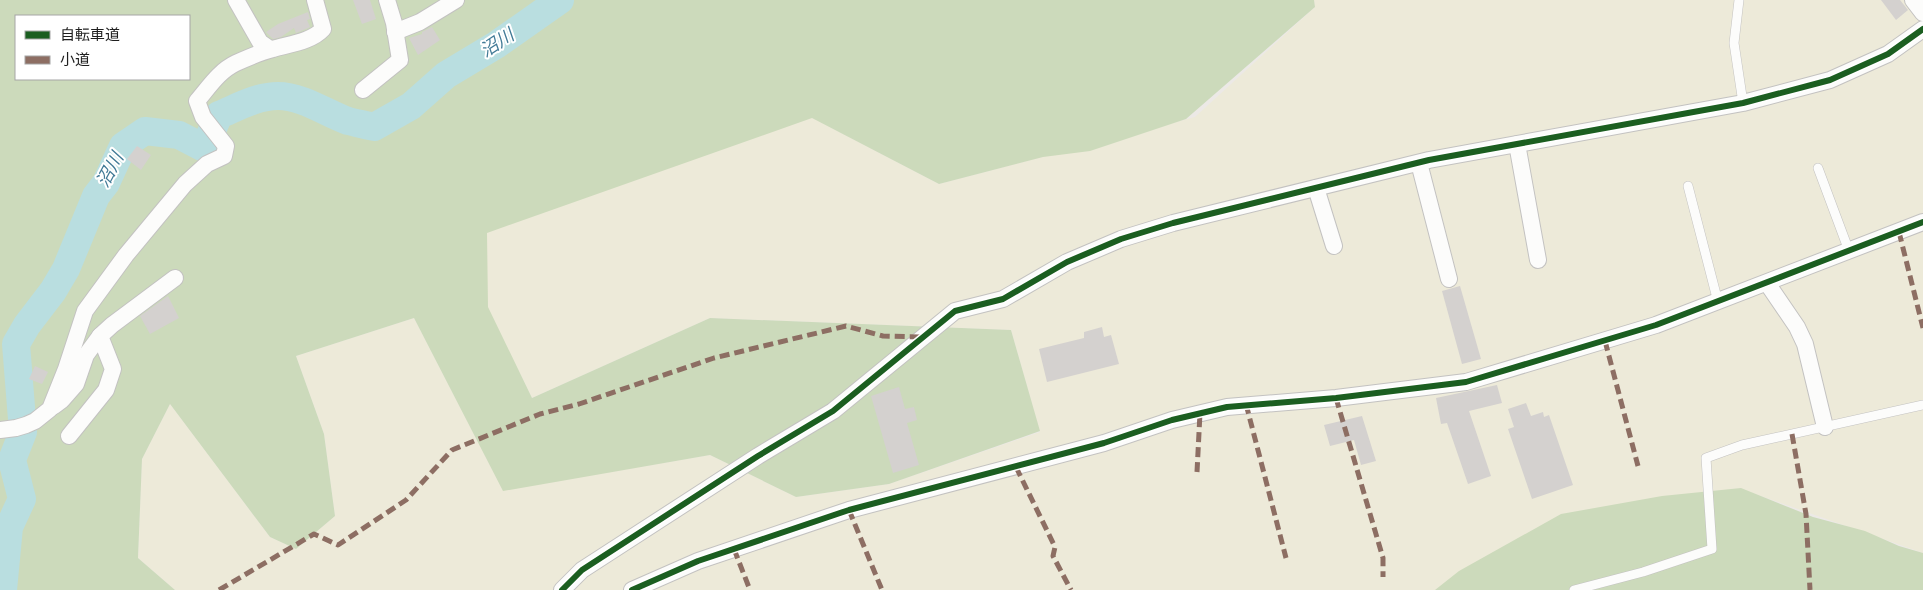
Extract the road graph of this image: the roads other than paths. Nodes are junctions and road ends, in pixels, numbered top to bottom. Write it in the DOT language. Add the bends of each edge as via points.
graph roads {
  1 [pos="236,0"];
  2 [pos="315,0"];
  3 [pos="387,0"];
  4 [pos="456,0"];
  5 [pos="1739,0"];
  6 [pos="1913,0"];
  7 [pos="1923,13"];
  8 [pos="1923,29"];
  9 [pos="395,32"];
  10 [pos="270,50"];
  11 [pos="363,90"];
  12 [pos="1742,103"];
  13 [pos="1517,144"];
  14 [pos="1419,163"];
  15 [pos="1818,168"];
  16 [pos="1688,186"];
  17 [pos="1316,188"];
  18 [pos="1923,222"];
  19 [pos="1334,246"];
  20 [pos="1849,251"];
  21 [pos="1538,260"];
  22 [pos="176,278"];
  23 [pos="1449,279"];
  24 [pos="1767,283"];
  25 [pos="1718,302"];
  26 [pos="100,336"];
  27 [pos="1923,405"];
  28 [pos="50,409"];
  29 [pos="1825,427"];
  30 [pos="8,429"];
  31 [pos="69,436"];
  32 [pos="562,590"];
  33 [pos="632,590"];
  34 [pos="1574,590"];
  1 -- 10 [label="street" via="260,42"];
  2 -- 10 [label="street" via="323,29 306,40"];
  3 -- 9 [label="street"];
  4 -- 9 [label="street" via="420,22"];
  5 -- 12 [label="lane" via="1734,43"];
  6 -- 7 [label="street"];
  8 -- 12 [label="street" via="1888,54 1830,80"];
  9 -- 11 [label="street" via="400,60"];
  10 -- 28 [label="street" via="235,64 217,76 197,101 203,117 226,146 224,156 207,164 185,184 85,311"];
  12 -- 13 [label="street"];
  13 -- 14 [label="street"];
  13 -- 21 [label="street"];
  14 -- 17 [label="street"];
  14 -- 23 [label="street"];
  15 -- 20 [label="lane"];
  16 -- 25 [label="lane"];
  17 -- 19 [label="street"];
  17 -- 32 [label="street" via="1121,239 1067,262 1003,299 955,311 833,411 582,570"];
  18 -- 20 [label="street"];
  20 -- 24 [label="street"];
  22 -- 26 [label="street"];
  24 -- 25 [label="street"];
  24 -- 29 [label="street" via="1805,344"];
  25 -- 33 [label="street" via="1656,325 1466,382 1227,407 1172,420 1075,451 849,510 698,562"];
  26 -- 28 [label="street" via="86,355 76,384"];
  26 -- 31 [label="street" via="113,369 106,390"];
  27 -- 29 [label="lane"];
  28 -- 30 [label="street" via="35,420"];
  29 -- 34 [label="lane" via="1742,445 1706,458 1712,549 1644,572"];
}
